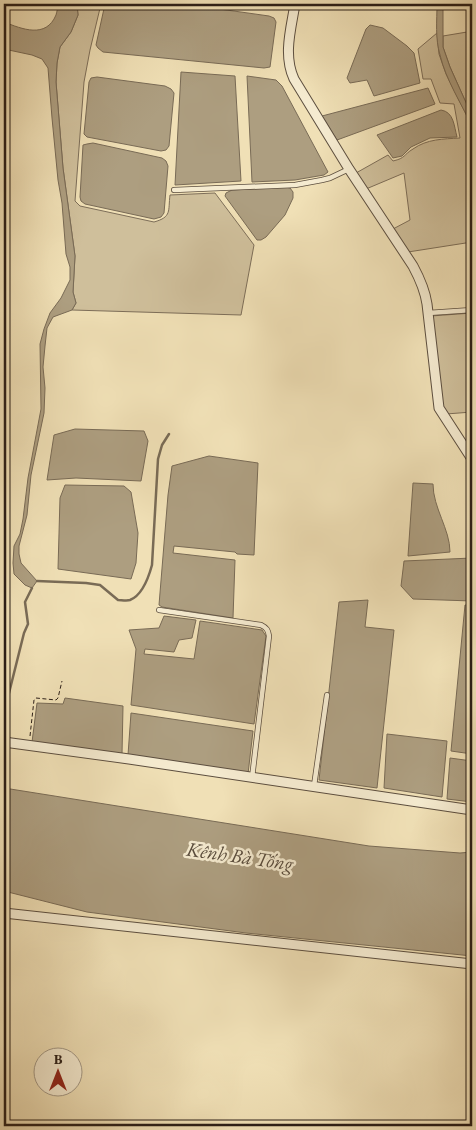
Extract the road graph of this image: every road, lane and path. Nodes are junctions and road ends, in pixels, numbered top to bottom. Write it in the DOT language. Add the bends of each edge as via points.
graph roads {
  1 [pos="295,4"];
  2 [pos="349,169"];
  3 [pos="174,190"];
  4 [pos="472,310"];
  5 [pos="428,313"];
  6 [pos="472,459"];
  7 [pos="159,610"];
  8 [pos="62,681"];
  9 [pos="327,695"];
  10 [pos="4,742"];
  11 [pos="28,746"];
  12 [pos="252,778"];
  13 [pos="314,786"];
  14 [pos="472,810"];
  15 [pos="4,913"];
  16 [pos="472,964"];
  1 -- 2 [label="street" via="288,50 290,69"];
  2 -- 3 [label="lane" via="330,178 295,185"];
  2 -- 5 [label="street" via="416,272 425,292"];
  4 -- 5 [label="lane"];
  5 -- 6 [label="street" via="439,408"];
  7 -- 12 [label="lane" via="262,625 268,631"];
  8 -- 11 [label="path" via="56,700 34,700"];
  9 -- 13 [label="lane"];
  10 -- 11 [label="street"];
  11 -- 12 [label="street"];
  12 -- 13 [label="street"];
  13 -- 14 [label="street"];
  15 -- 16 [label="street"];
}
